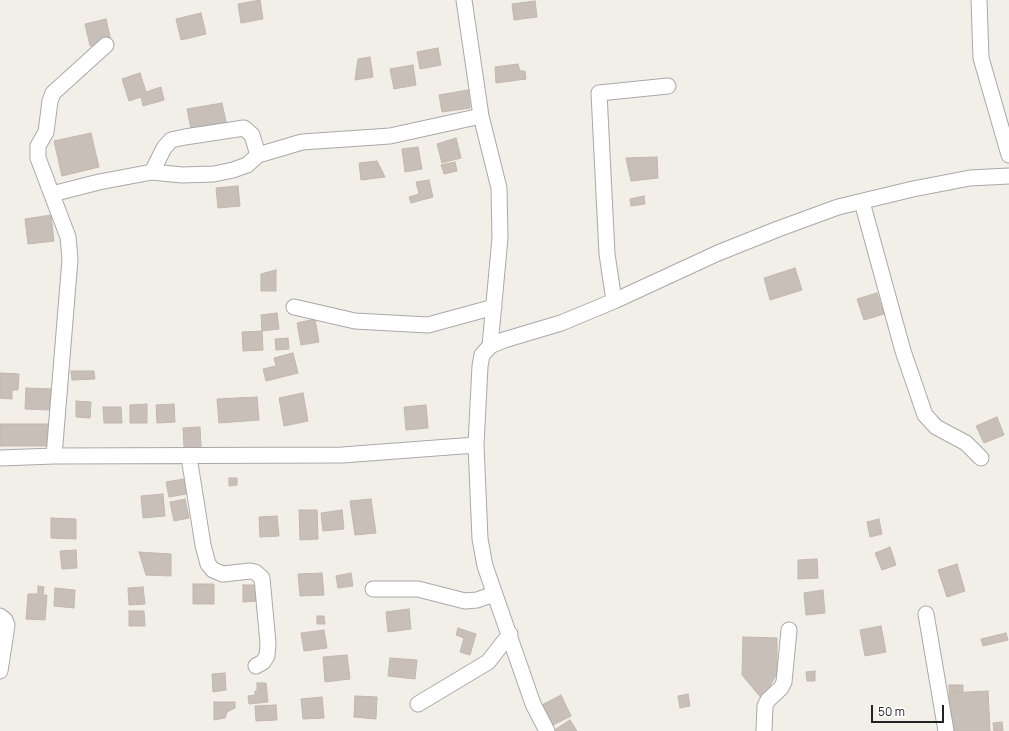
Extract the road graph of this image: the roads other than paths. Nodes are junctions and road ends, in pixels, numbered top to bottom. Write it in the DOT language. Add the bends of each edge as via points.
graph roads {
  1 [pos="464,0"];
  2 [pos="979,0"];
  3 [pos="106,45"];
  4 [pos="668,86"];
  5 [pos="481,116"];
  6 [pos="258,155"];
  7 [pos="1009,155"];
  8 [pos="152,172"];
  9 [pos="1009,176"];
  10 [pos="52,194"];
  11 [pos="862,202"];
  12 [pos="614,301"];
  13 [pos="294,307"];
  14 [pos="494,307"];
  15 [pos="490,346"];
  16 [pos="476,445"];
  17 [pos="54,456"];
  18 [pos="189,457"];
  19 [pos="0,458"];
  20 [pos="981,458"];
  21 [pos="373,589"];
  22 [pos="494,594"];
  23 [pos="926,614"];
  24 [pos="0,616"];
  25 [pos="789,630"];
  26 [pos="510,634"];
  27 [pos="256,666"];
  28 [pos="0,671"];
  29 [pos="418,704"];
  30 [pos="547,731"];
  31 [pos="764,731"];
  32 [pos="946,731"];
  1 -- 5 [label="street"];
  2 -- 7 [label="street" via="981,58"];
  3 -- 10 [label="street" via="53,93 50,101 46,132 38,146 38,158"];
  4 -- 12 [label="street" via="599,93 607,254"];
  5 -- 6 [label="street" via="390,136 302,142"];
  5 -- 14 [label="street" via="499,188 500,238"];
  6 -- 8 [label="street" via="247,165 214,174 182,175"];
  6 -- 8 [label="street" via="252,135 244,128 185,137 171,140"];
  8 -- 10 [label="street"];
  9 -- 11 [label="street" via="970,178"];
  10 -- 17 [label="street" via="68,237 70,259"];
  11 -- 12 [label="street" via="838,207 778,229 718,253"];
  11 -- 20 [label="street" via="903,351 925,415 936,427 966,442"];
  12 -- 15 [label="street" via="561,323"];
  13 -- 14 [label="street" via="355,321 428,325"];
  14 -- 15 [label="street"];
  15 -- 16 [label="street" via="482,355 480,366"];
  16 -- 18 [label="street" via="342,456"];
  16 -- 22 [label="street" via="480,539"];
  17 -- 18 [label="street"];
  17 -- 19 [label="street"];
  18 -- 27 [label="street" via="208,564 213,570 223,574 250,571 262,578 268,643 267,656"];
  21 -- 22 [label="street" via="418,589 465,601"];
  22 -- 26 [label="street"];
  23 -- 32 [label="street"];
  24 -- 28 [label="street" via="6,620 7,625"];
  25 -- 31 [label="street" via="784,682 765,706"];
  26 -- 29 [label="street" via="488,662"];
  26 -- 30 [label="street" via="533,704"];
}
